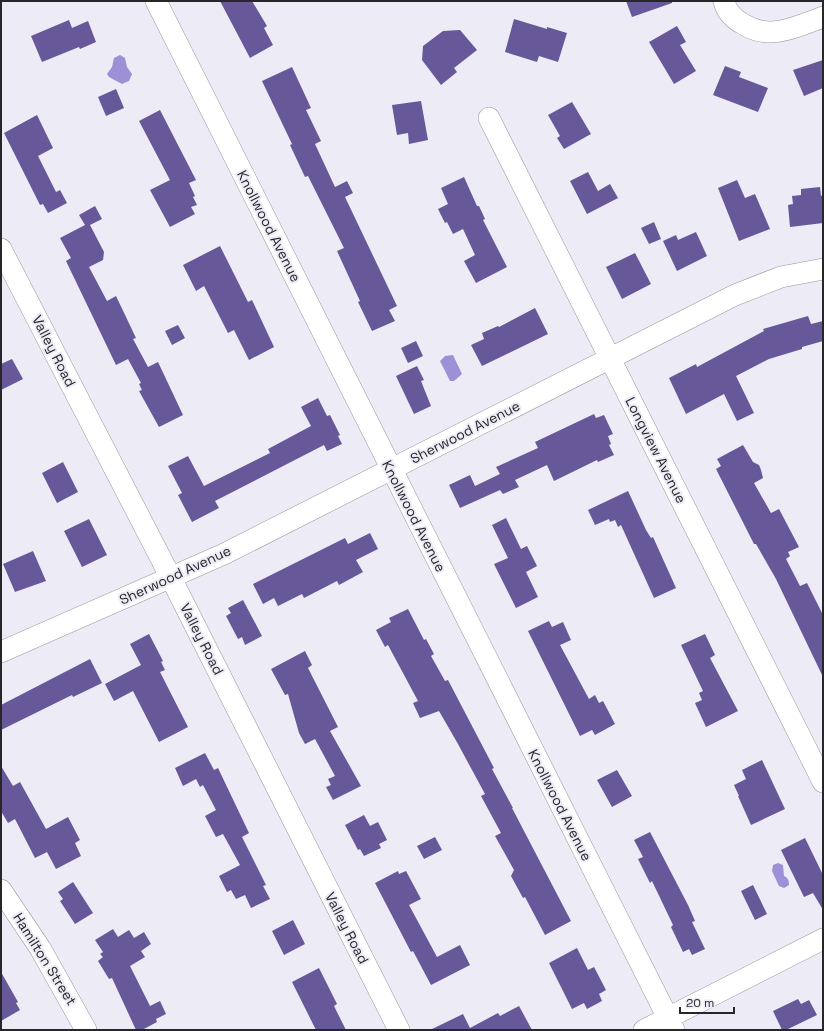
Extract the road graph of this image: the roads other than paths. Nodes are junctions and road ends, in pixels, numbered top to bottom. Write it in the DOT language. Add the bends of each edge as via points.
graph roads {
  1 [pos="156,1"];
  2 [pos="724,1"];
  3 [pos="823,17"];
  4 [pos="488,118"];
  5 [pos="1,249"];
  6 [pos="823,269"];
  7 [pos="610,358"];
  8 [pos="391,469"];
  9 [pos="171,578"];
  10 [pos="1,652"];
  11 [pos="823,782"];
  12 [pos="1,890"];
  13 [pos="823,940"];
  14 [pos="671,1024"];
  15 [pos="86,1030"];
  16 [pos="399,1030"];
  17 [pos="644,1030"];
  1 -- 8 [label="street, Knollwood Avenue"];
  2 -- 3 [label="street" via="725,6 738,21 752,30 768,33 784,32"];
  4 -- 7 [label="street, Longview Avenue"];
  5 -- 9 [label="street, Valley Road"];
  6 -- 7 [label="street, Sherwood Avenue" via="781,278 735,296"];
  7 -- 8 [label="street, Sherwood Avenue"];
  7 -- 11 [label="street, Longview Avenue"];
  8 -- 9 [label="street, Sherwood Avenue" via="224,554"];
  8 -- 14 [label="street, Knollwood Avenue"];
  9 -- 10 [label="street, Sherwood Avenue"];
  9 -- 16 [label="street, Valley Road"];
  12 -- 15 [label="street, Hamilton Street" via="40,948"];
  13 -- 14 [label="street"];
  14 -- 17 [label="street"];
}
